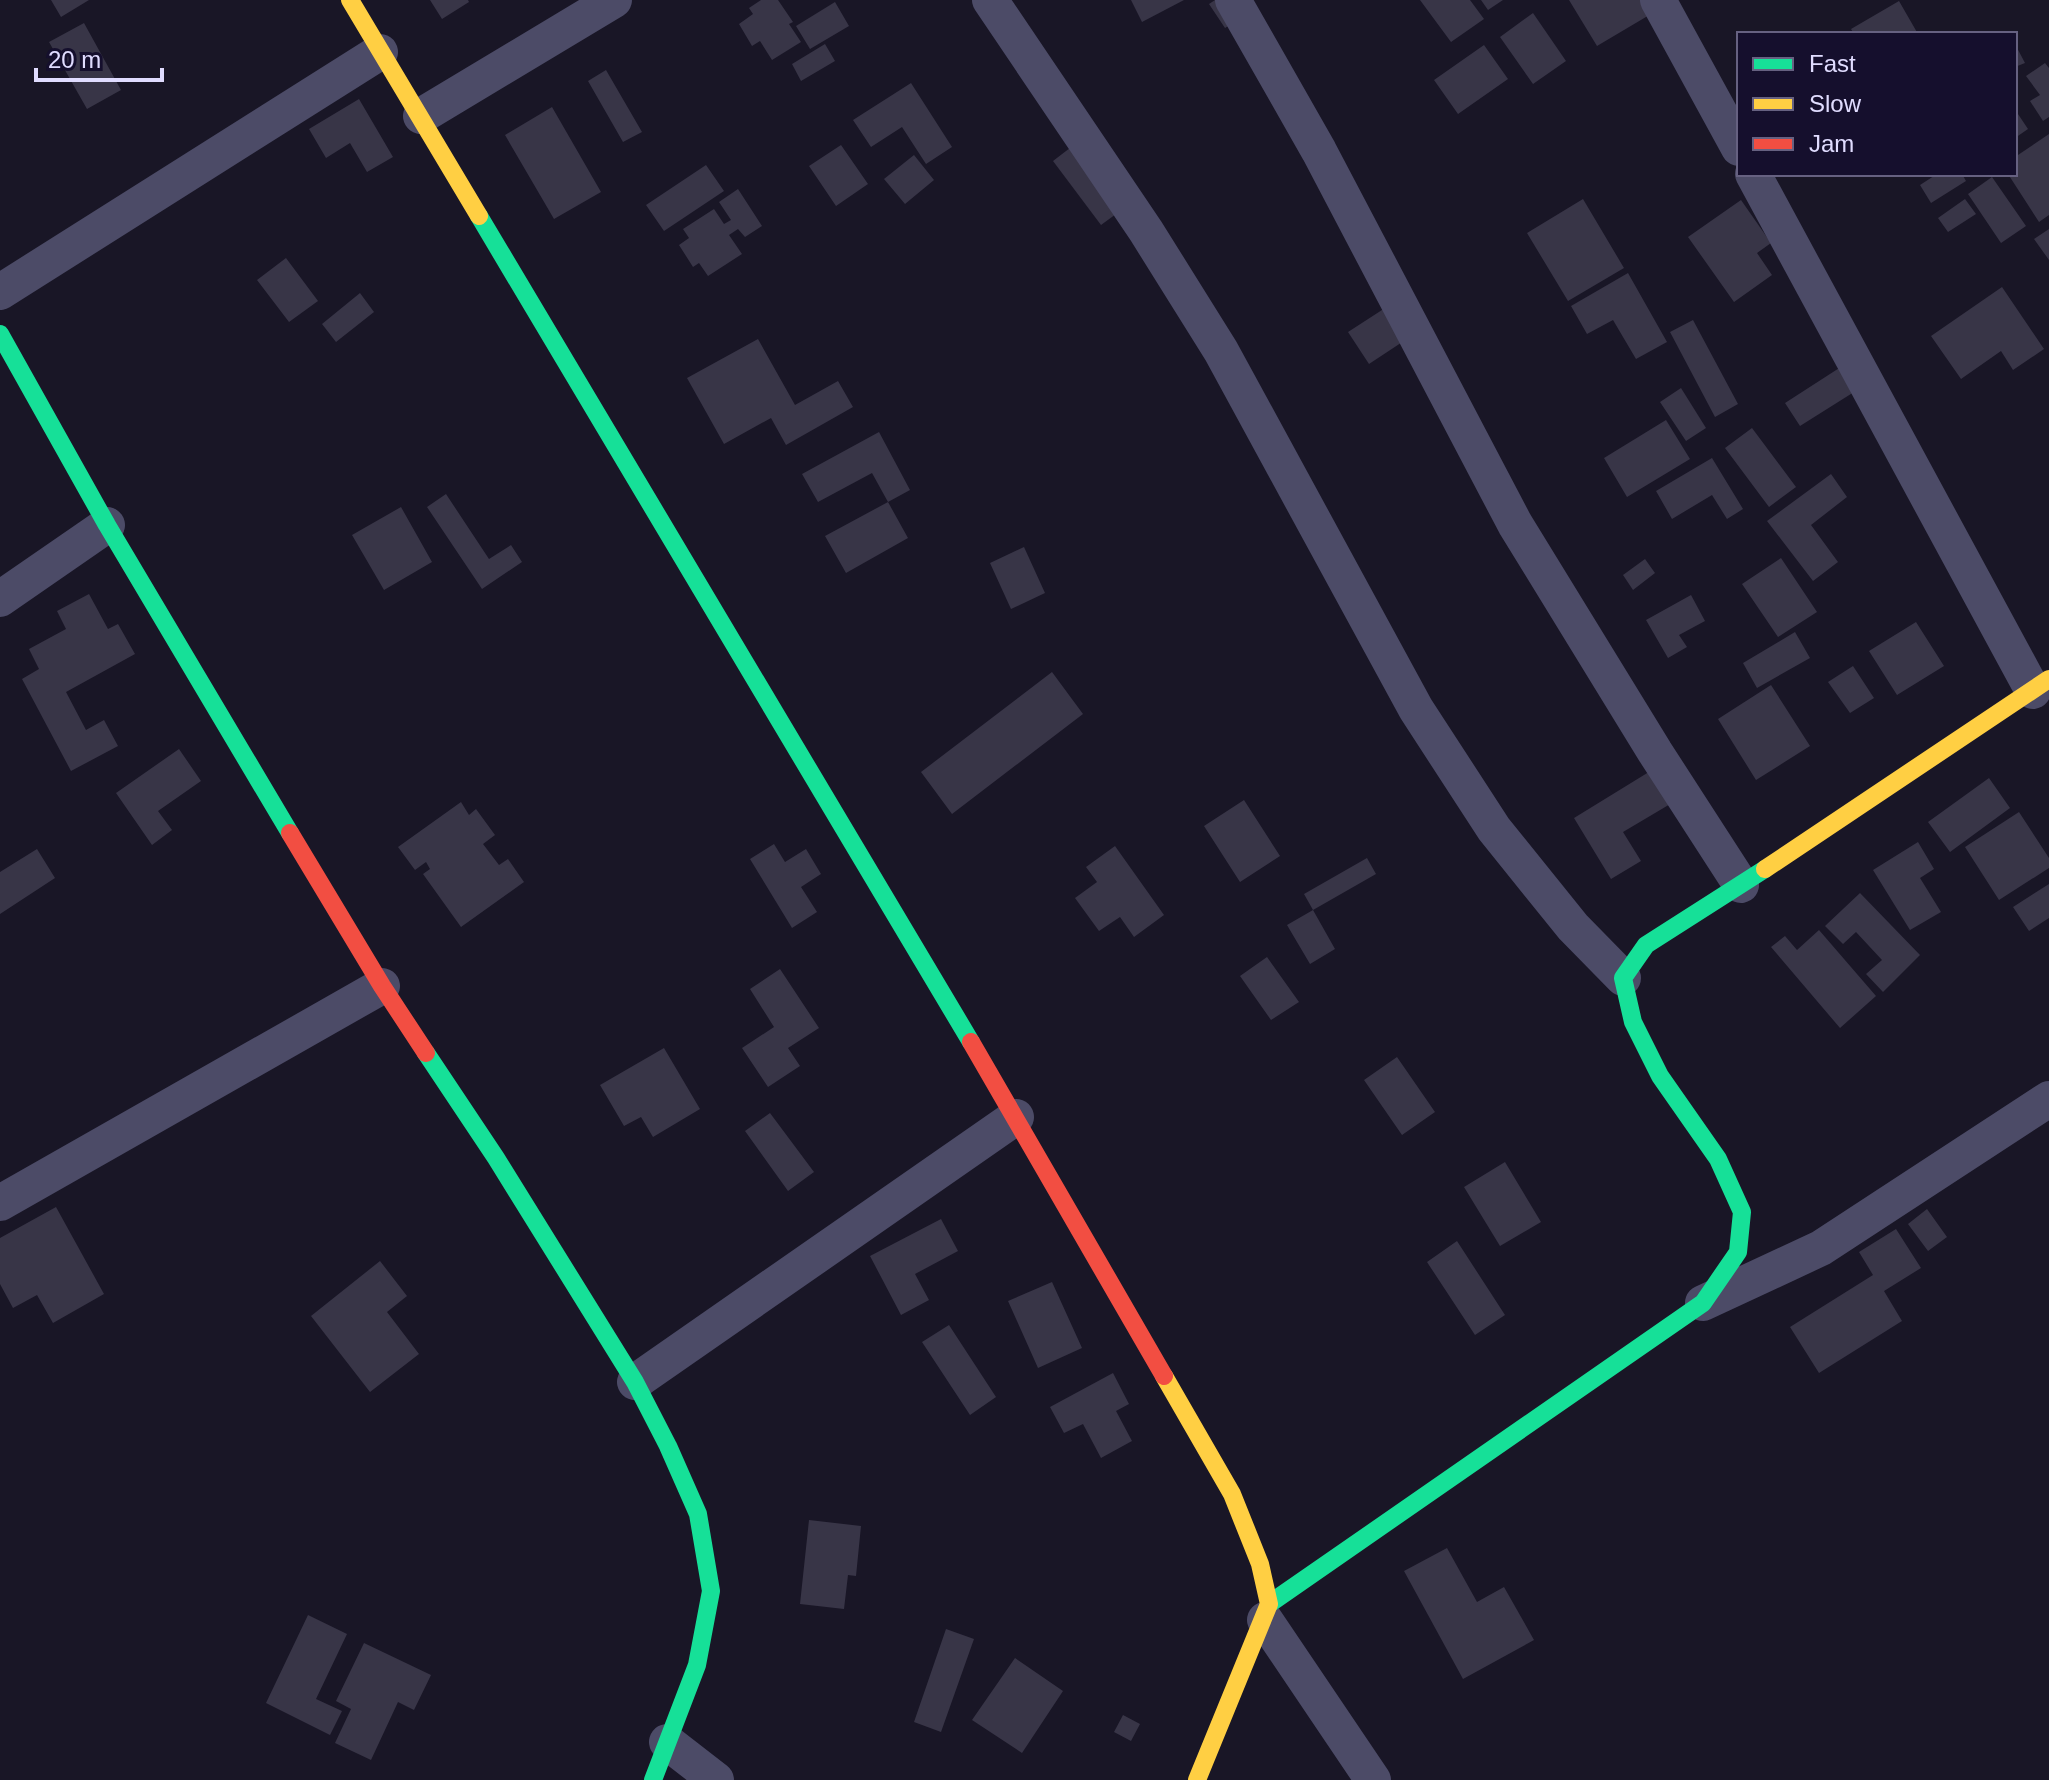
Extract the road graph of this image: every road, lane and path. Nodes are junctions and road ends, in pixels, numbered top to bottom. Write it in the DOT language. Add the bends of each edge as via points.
graph roads {
  1 [pos="350,0"];
  2 [pos="614,0"];
  3 [pos="990,0"];
  4 [pos="1233,0"];
  5 [pos="1658,0"];
  6 [pos="380,52"];
  7 [pos="421,116"];
  8 [pos="1737,144"];
  9 [pos="1754,176"];
  10 [pos="0,292"];
  11 [pos="0,334"];
  12 [pos="107,525"];
  13 [pos="0,599"];
  14 [pos="2041,685"];
  15 [pos="1741,885"];
  16 [pos="1623,978"];
  17 [pos="382,986"];
  18 [pos="2049,1099"];
  19 [pos="1016,1117"];
  20 [pos="0,1203"];
  21 [pos="1703,1303"];
  22 [pos="635,1382"];
  23 [pos="1267,1612"];
  24 [pos="667,1742"];
  25 [pos="653,1780"];
  26 [pos="716,1780"];
  27 [pos="1197,1780"];
  28 [pos="1373,1780"];
  1 -- 6 [label="street"];
  2 -- 7 [label="street"];
  3 -- 16 [label="street" via="1221,351 1416,709 1494,829 1573,927"];
  4 -- 15 [label="street" via="1319,151 1515,524"];
  5 -- 8 [label="street"];
  6 -- 7 [label="street"];
  6 -- 10 [label="street"];
  7 -- 19 [label="street"];
  9 -- 14 [label="street"];
  11 -- 12 [label="street"];
  12 -- 13 [label="street"];
  12 -- 17 [label="street"];
  14 -- 15 [label="street"];
  15 -- 16 [label="street" via="1646,945"];
  16 -- 21 [label="street" via="1633,1022 1660,1076 1718,1159 1742,1212 1738,1252"];
  17 -- 20 [label="street"];
  17 -- 22 [label="street"];
  18 -- 21 [label="street" via="1821,1248"];
  19 -- 22 [label="street"];
  19 -- 23 [label="street" via="1232,1494 1260,1564"];
  21 -- 23 [label="street"];
  22 -- 24 [label="street" via="698,1514 711,1591 697,1665"];
  23 -- 27 [label="street"];
  23 -- 28 [label="street"];
  24 -- 25 [label="street"];
  24 -- 26 [label="street"];
}
